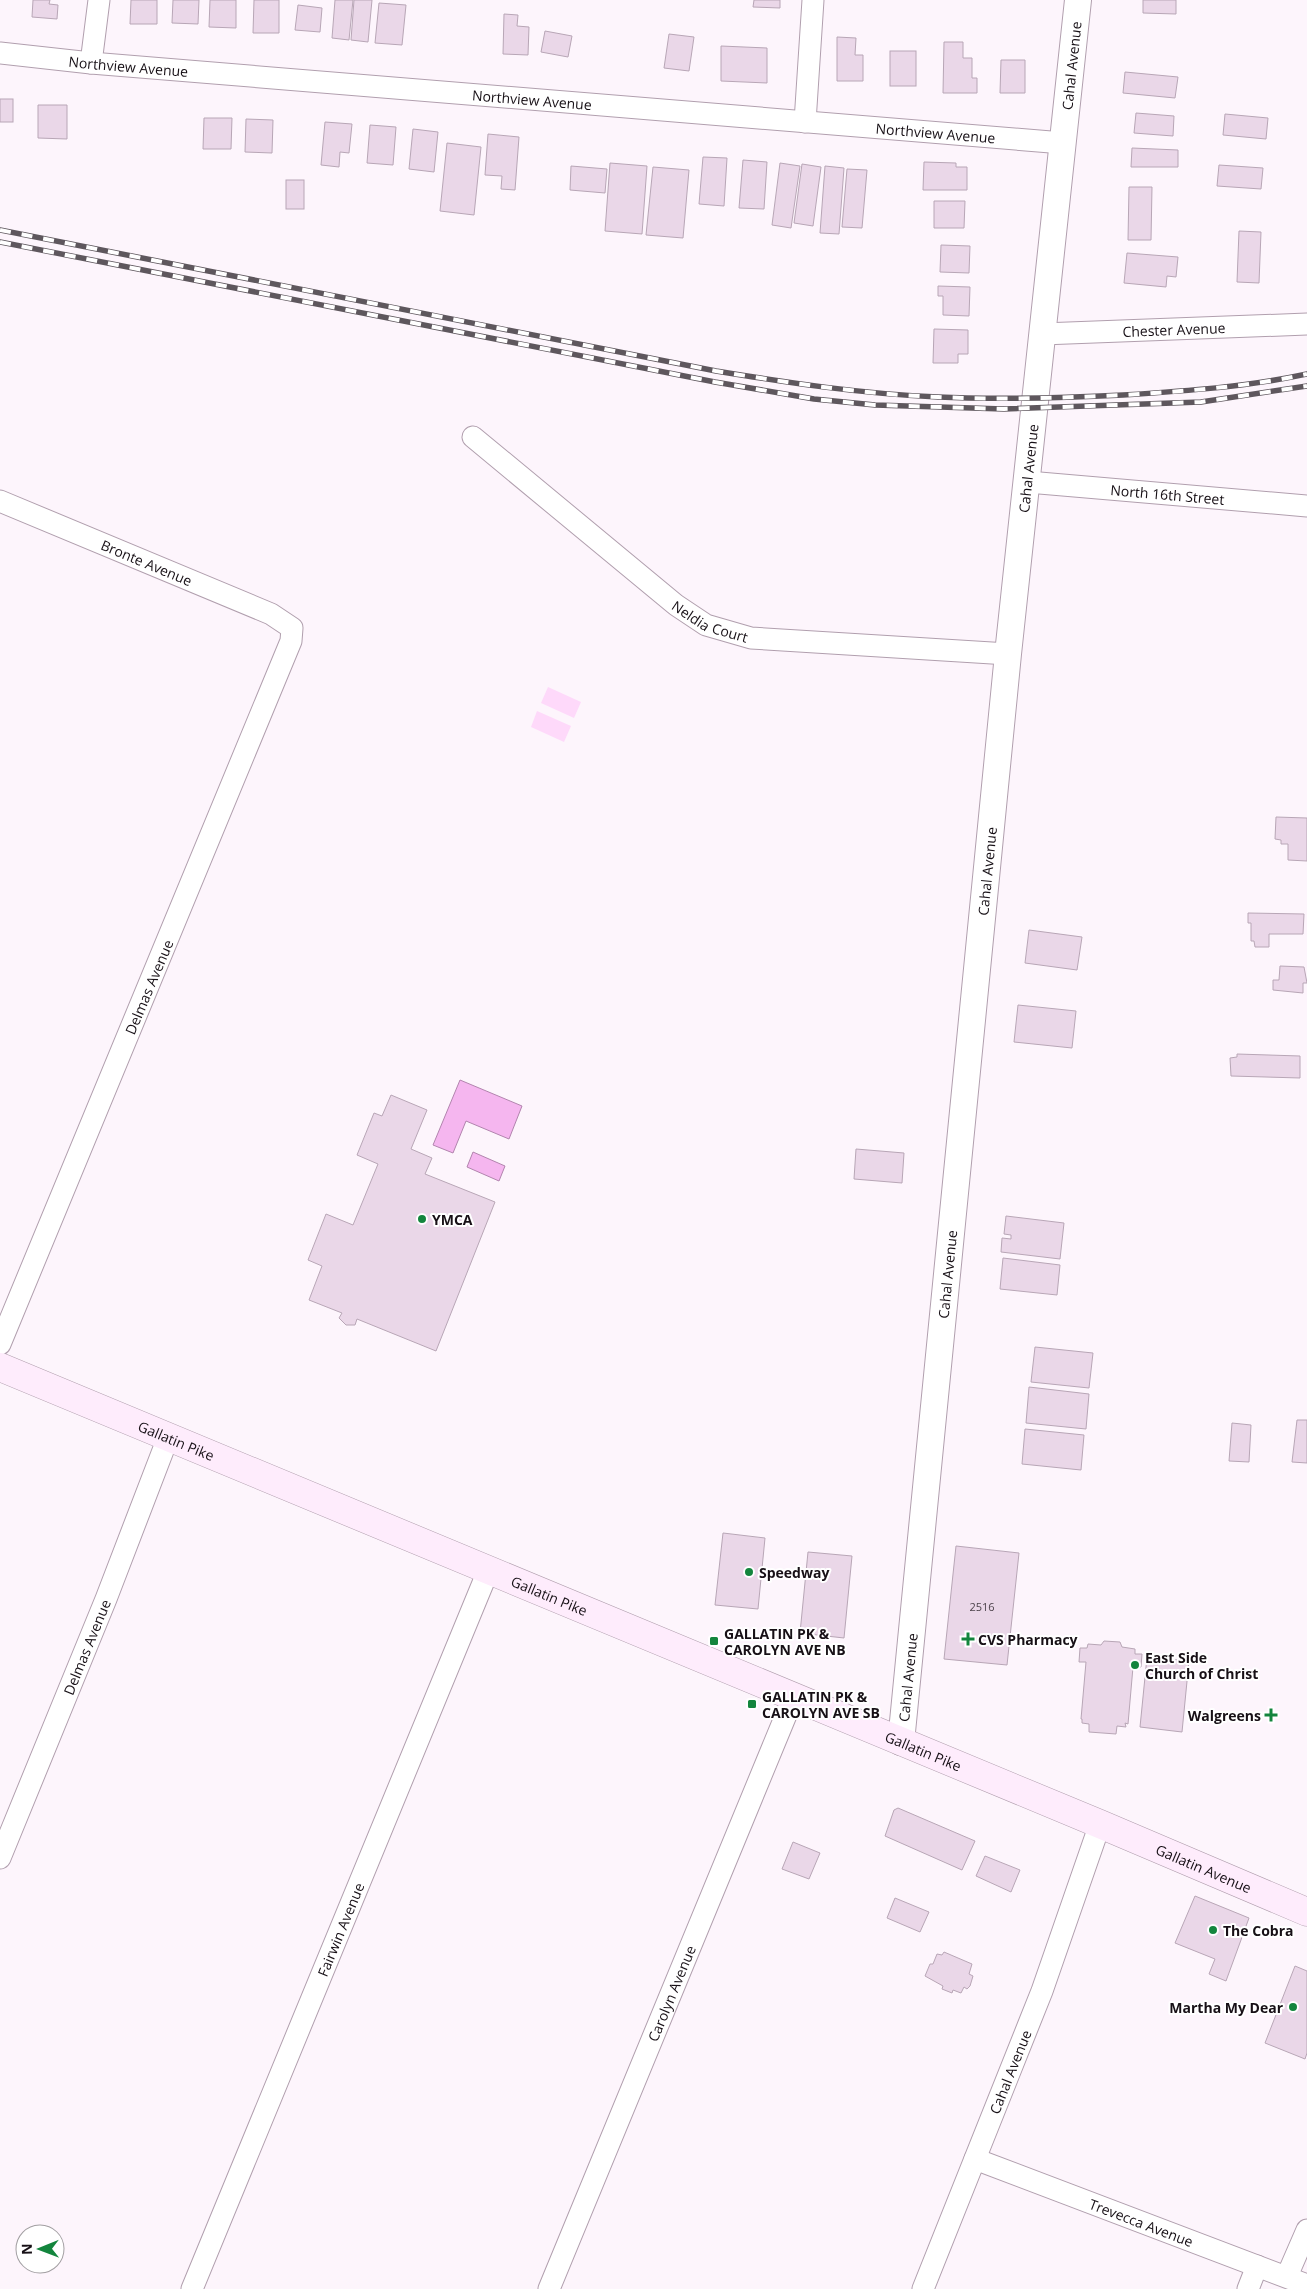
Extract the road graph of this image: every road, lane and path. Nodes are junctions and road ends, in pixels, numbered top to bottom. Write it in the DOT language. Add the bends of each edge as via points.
graph roads {
  1 [pos="99,0"];
  2 [pos="813,0"];
  3 [pos="1078,0"];
  4 [pos="0,54"];
  5 [pos="91,63"];
  6 [pos="805,122"];
  7 [pos="1063,143"];
  8 [pos="1307,324"];
  9 [pos="1042,334"];
  10 [pos="473,437"];
  11 [pos="1028,482"];
  12 [pos="0,501"];
  13 [pos="1307,506"];
  14 [pos="292,628"];
  15 [pos="1008,654"];
  16 [pos="0,1344"];
  17 [pos="0,1367"];
  18 [pos="169,1435"];
  19 [pos="488,1571"];
  20 [pos="793,1698"];
  21 [pos="900,1742"];
  22 [pos="1100,1824"];
  23 [pos="0,1858"];
  24 [pos="1307,1912"];
  25 [pos="976,2159"];
  26 [pos="1307,2230"];
  27 [pos="1257,2266"];
  28 [pos="1287,2276"];
  29 [pos="1307,2285"];
  30 [pos="192,2289"];
  31 [pos="549,2289"];
  32 [pos="923,2289"];
  33 [pos="1248,2289"];
  1 -- 5 [label="street"];
  2 -- 6 [label="street"];
  3 -- 7 [label="street, Cahal Avenue"];
  4 -- 5 [label="street, Northview Avenue"];
  5 -- 6 [label="street, Northview Avenue"];
  6 -- 7 [label="street, Northview Avenue"];
  7 -- 9 [label="street, Cahal Avenue"];
  8 -- 9 [label="street, Chester Avenue"];
  9 -- 11 [label="street, Cahal Avenue"];
  10 -- 15 [label="street, Neldia Court" via="676,605 706,625 751,638"];
  11 -- 13 [label="street, North 16th Street"];
  11 -- 15 [label="street, Cahal Avenue"];
  12 -- 14 [label="street, Bronte Avenue" via="271,614"];
  14 -- 16 [label="street, Delmas Avenue" via="291,641"];
  15 -- 21 [label="street, Cahal Avenue"];
  17 -- 18 [label="main road, Gallatin Pike"];
  18 -- 19 [label="main road, Gallatin Pike"];
  18 -- 23 [label="street, Delmas Avenue"];
  19 -- 20 [label="main road, Gallatin Pike"];
  19 -- 30 [label="street, Fairwin Avenue"];
  20 -- 21 [label="main road, Gallatin Pike"];
  20 -- 31 [label="street, Carolyn Avenue"];
  21 -- 22 [label="main road, Gallatin Pike"];
  22 -- 24 [label="main road, Gallatin Avenue"];
  22 -- 25 [label="street, Cahal Avenue" via="1065,1929"];
  25 -- 27 [label="street, Trevecca Avenue"];
  25 -- 32 [label="street, Cahal Avenue"];
  26 -- 28 [label="street"];
  27 -- 28 [label="street, Trevecca Avenue"];
  27 -- 33 [label="street"];
  28 -- 29 [label="street, Trevecca Avenue"];
}
